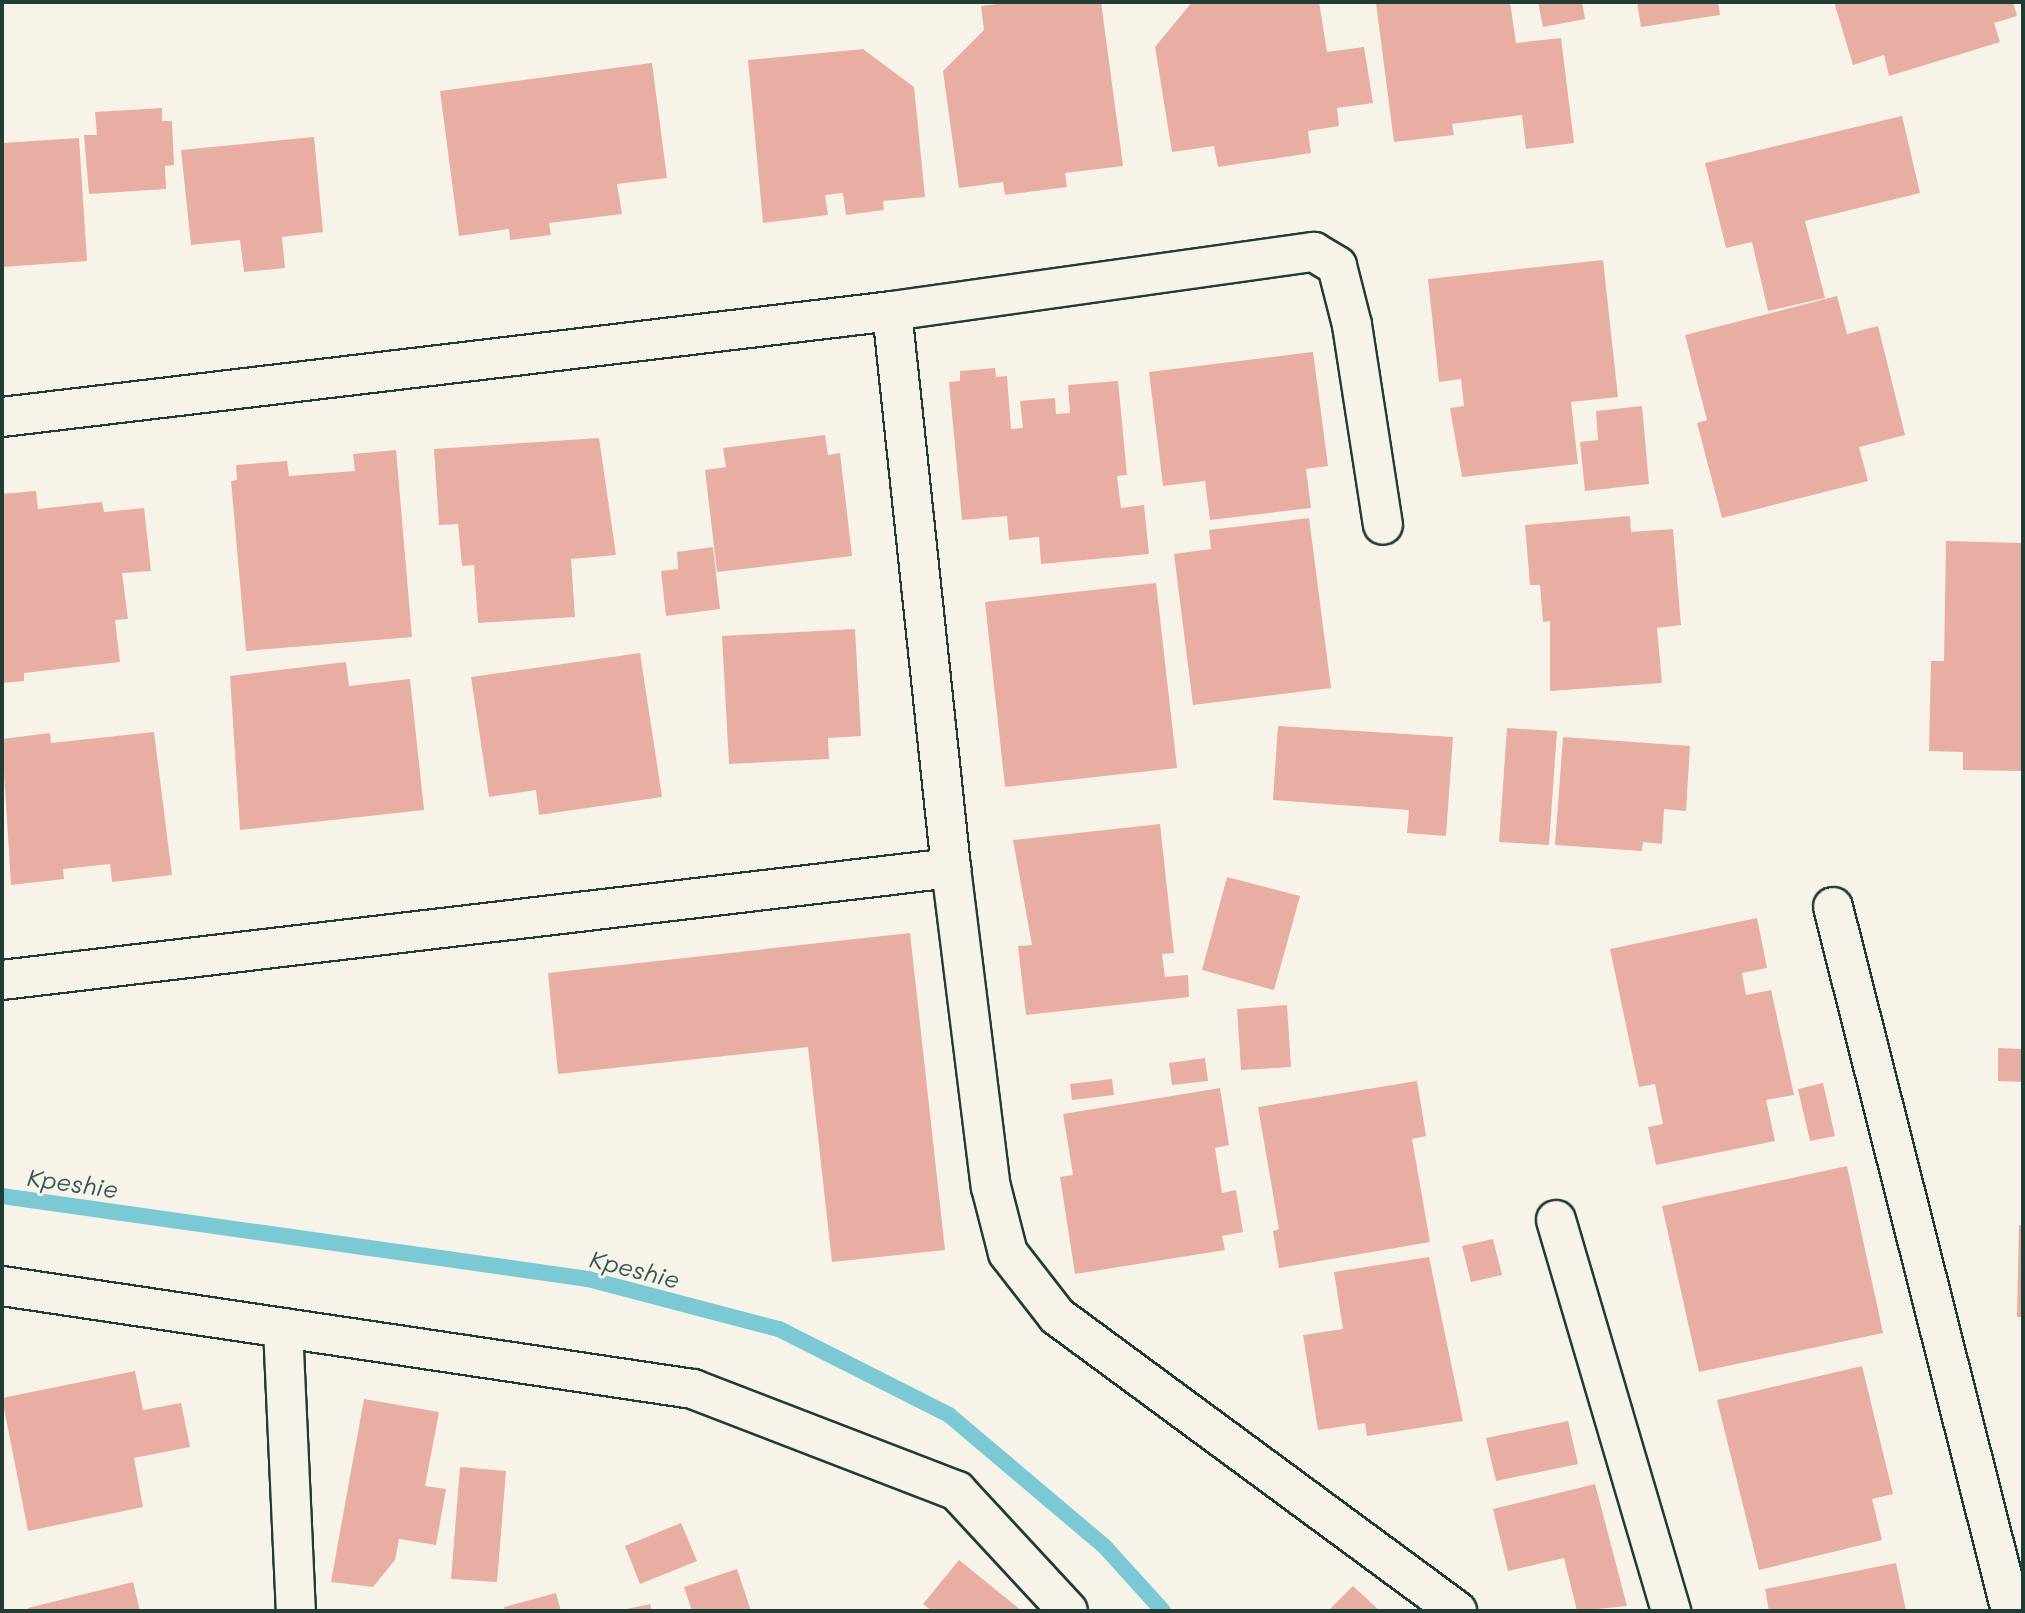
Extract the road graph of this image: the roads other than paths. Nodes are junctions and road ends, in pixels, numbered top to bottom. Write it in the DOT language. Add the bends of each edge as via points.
graph roads {
  1 [pos="892,311"];
  2 [pos="2,417"];
  3 [pos="1383,525"];
  4 [pos="951,868"];
  5 [pos="1833,907"];
  6 [pos="2,980"];
  7 [pos="1556,1220"];
  8 [pos="2,1286"];
  9 [pos="283,1328"];
  10 [pos="2006,1508"];
  11 [pos="296,1611"];
  12 [pos="1068,1611"];
  13 [pos="1457,1611"];
  14 [pos="1671,1611"];
  15 [pos="2011,1611"];
  1 -- 2 [label="street"];
  1 -- 3 [label="street" via="1314,252 1337,267 1349,313"];
  1 -- 4 [label="street"];
  4 -- 6 [label="street"];
  4 -- 13 [label="street" via="991,1187 1008,1253 1057,1316"];
  5 -- 10 [label="street"];
  7 -- 14 [label="street"];
  8 -- 9 [label="street"];
  9 -- 11 [label="street"];
  9 -- 12 [label="street" via="693,1389 957,1491"];
  10 -- 15 [label="street"];
}
